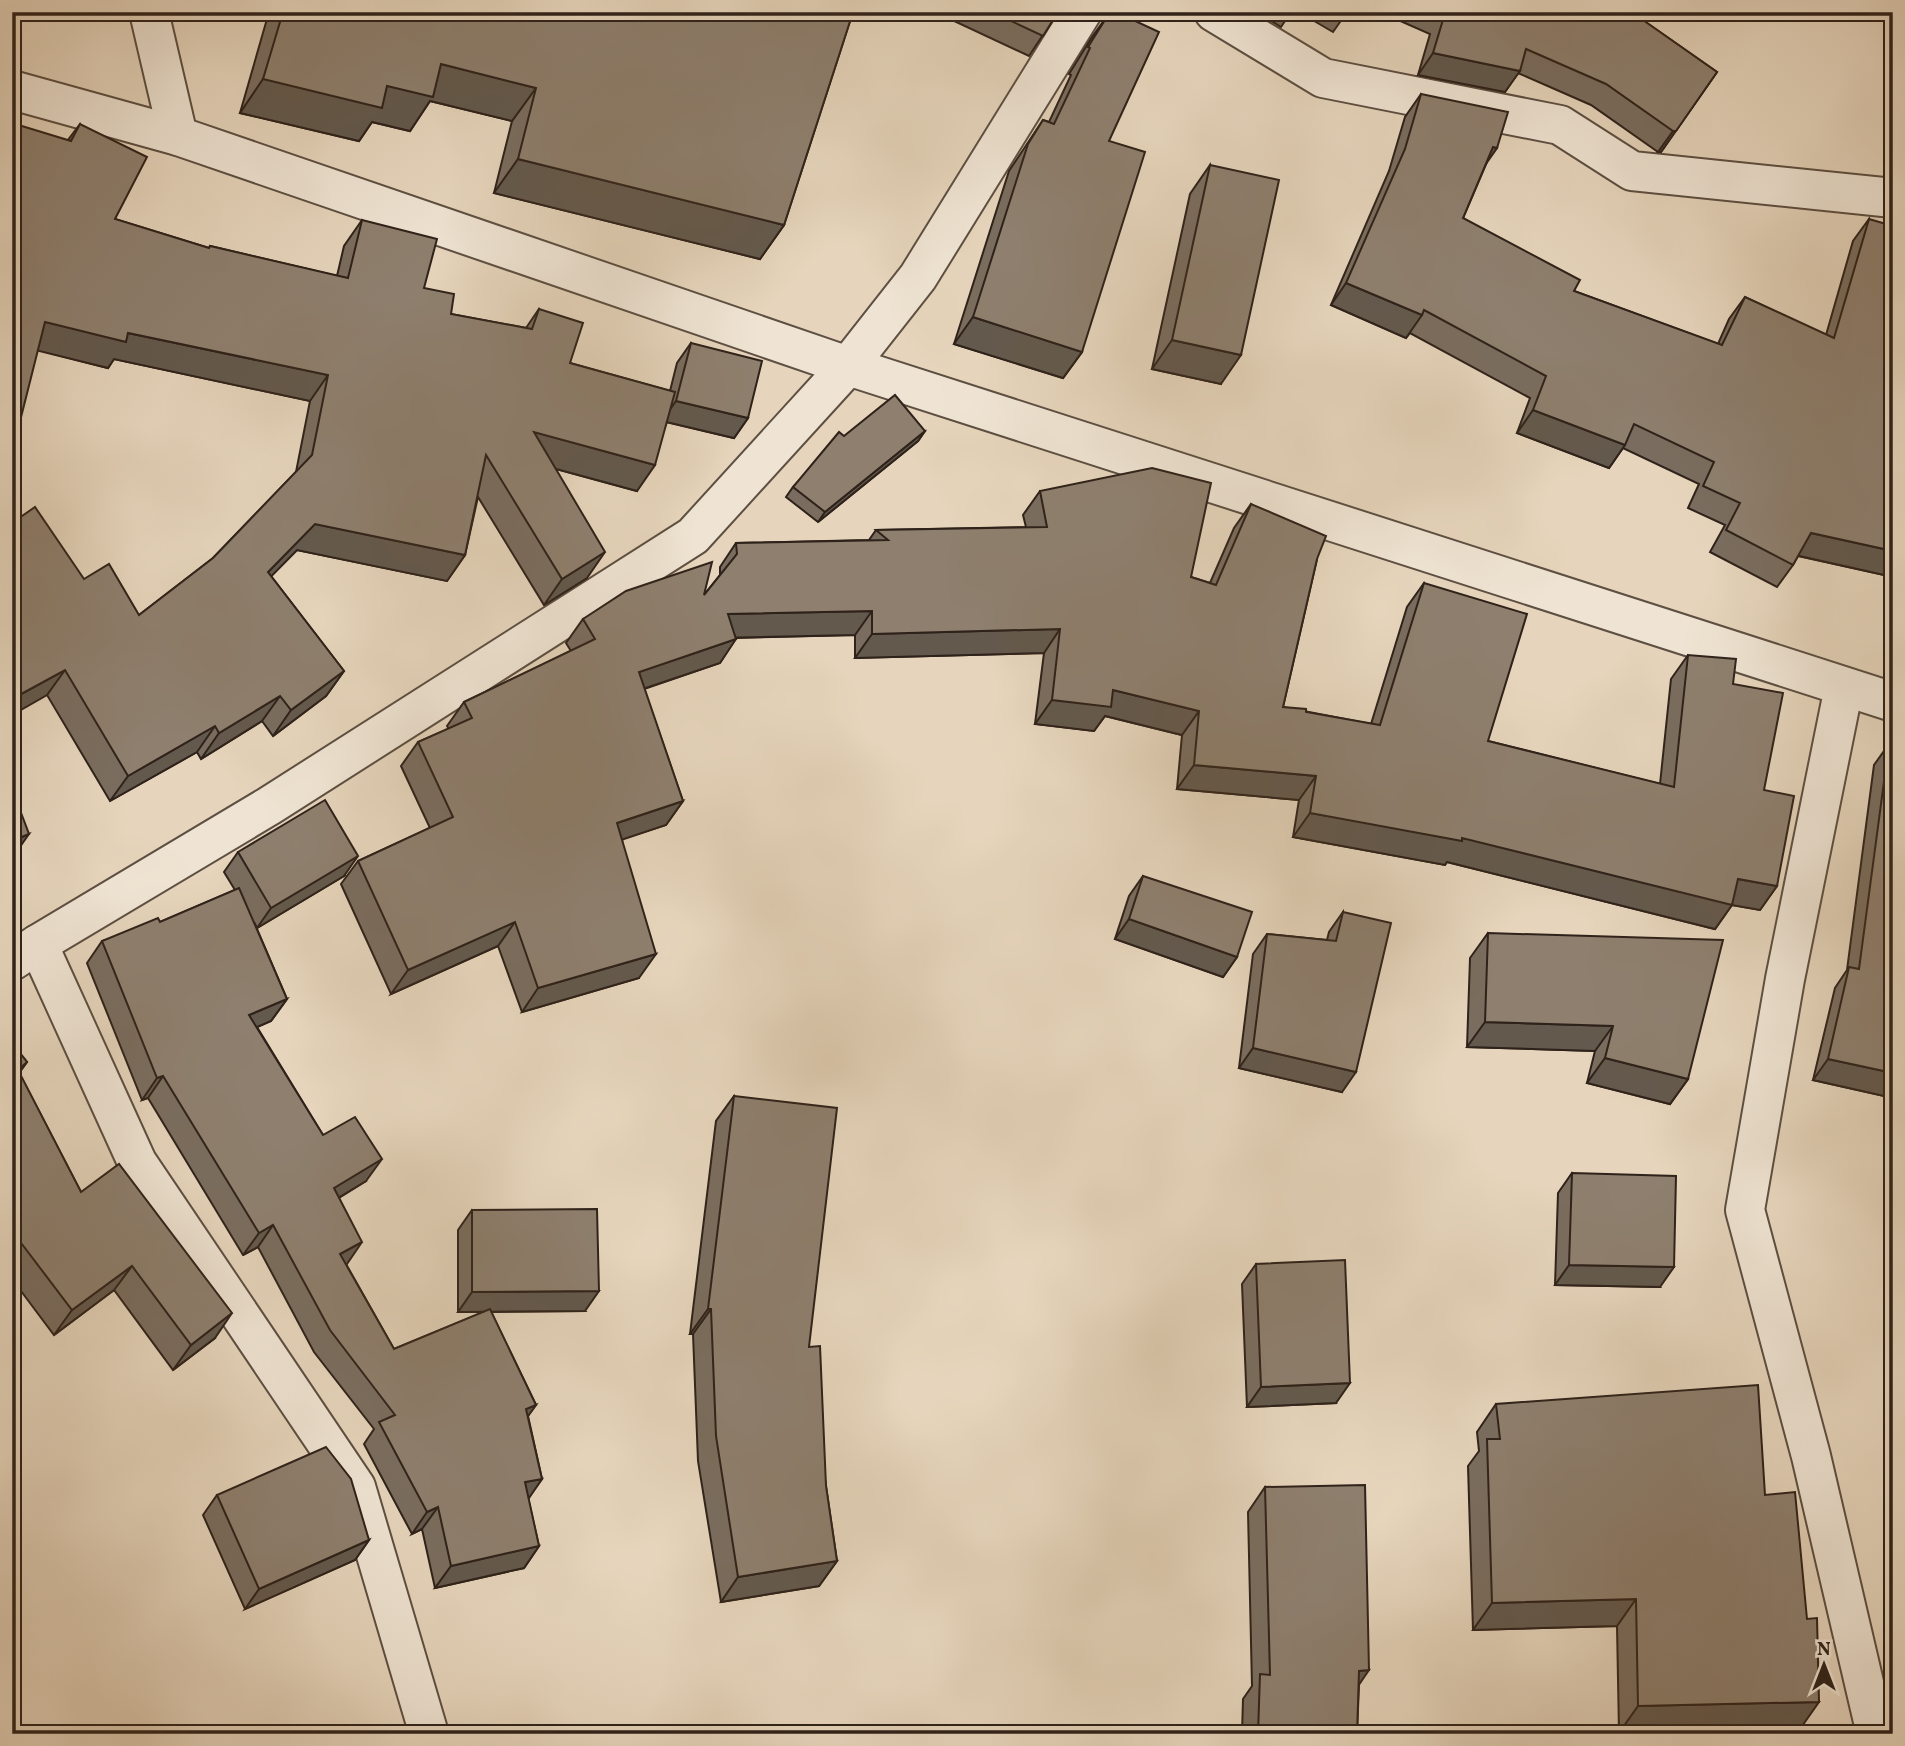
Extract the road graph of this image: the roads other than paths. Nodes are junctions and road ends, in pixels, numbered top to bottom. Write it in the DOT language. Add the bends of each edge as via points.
graph roads {
  1 [pos="149,12"];
  2 [pos="1082,12"];
  3 [pos="1214,12"];
  4 [pos="12,90"];
  5 [pos="178,136"];
  6 [pos="1893,198"];
  7 [pos="848,366"];
  8 [pos="1844,687"];
  9 [pos="1893,702"];
  10 [pos="25,952"];
  11 [pos="429,1734"];
  12 [pos="1876,1734"];
  1 -- 5 [label="street"];
  2 -- 7 [label="street" via="918,277"];
  3 -- 6 [label="street" via="1323,78 1560,125 1632,171"];
  4 -- 5 [label="street"];
  5 -- 7 [label="street"];
  7 -- 8 [label="street"];
  7 -- 10 [label="street" via="693,536 269,806"];
  8 -- 9 [label="street"];
  8 -- 12 [label="street" via="1785,979 1745,1210 1811,1456"];
  10 -- 11 [label="street" via="137,1162 356,1487"];
}
